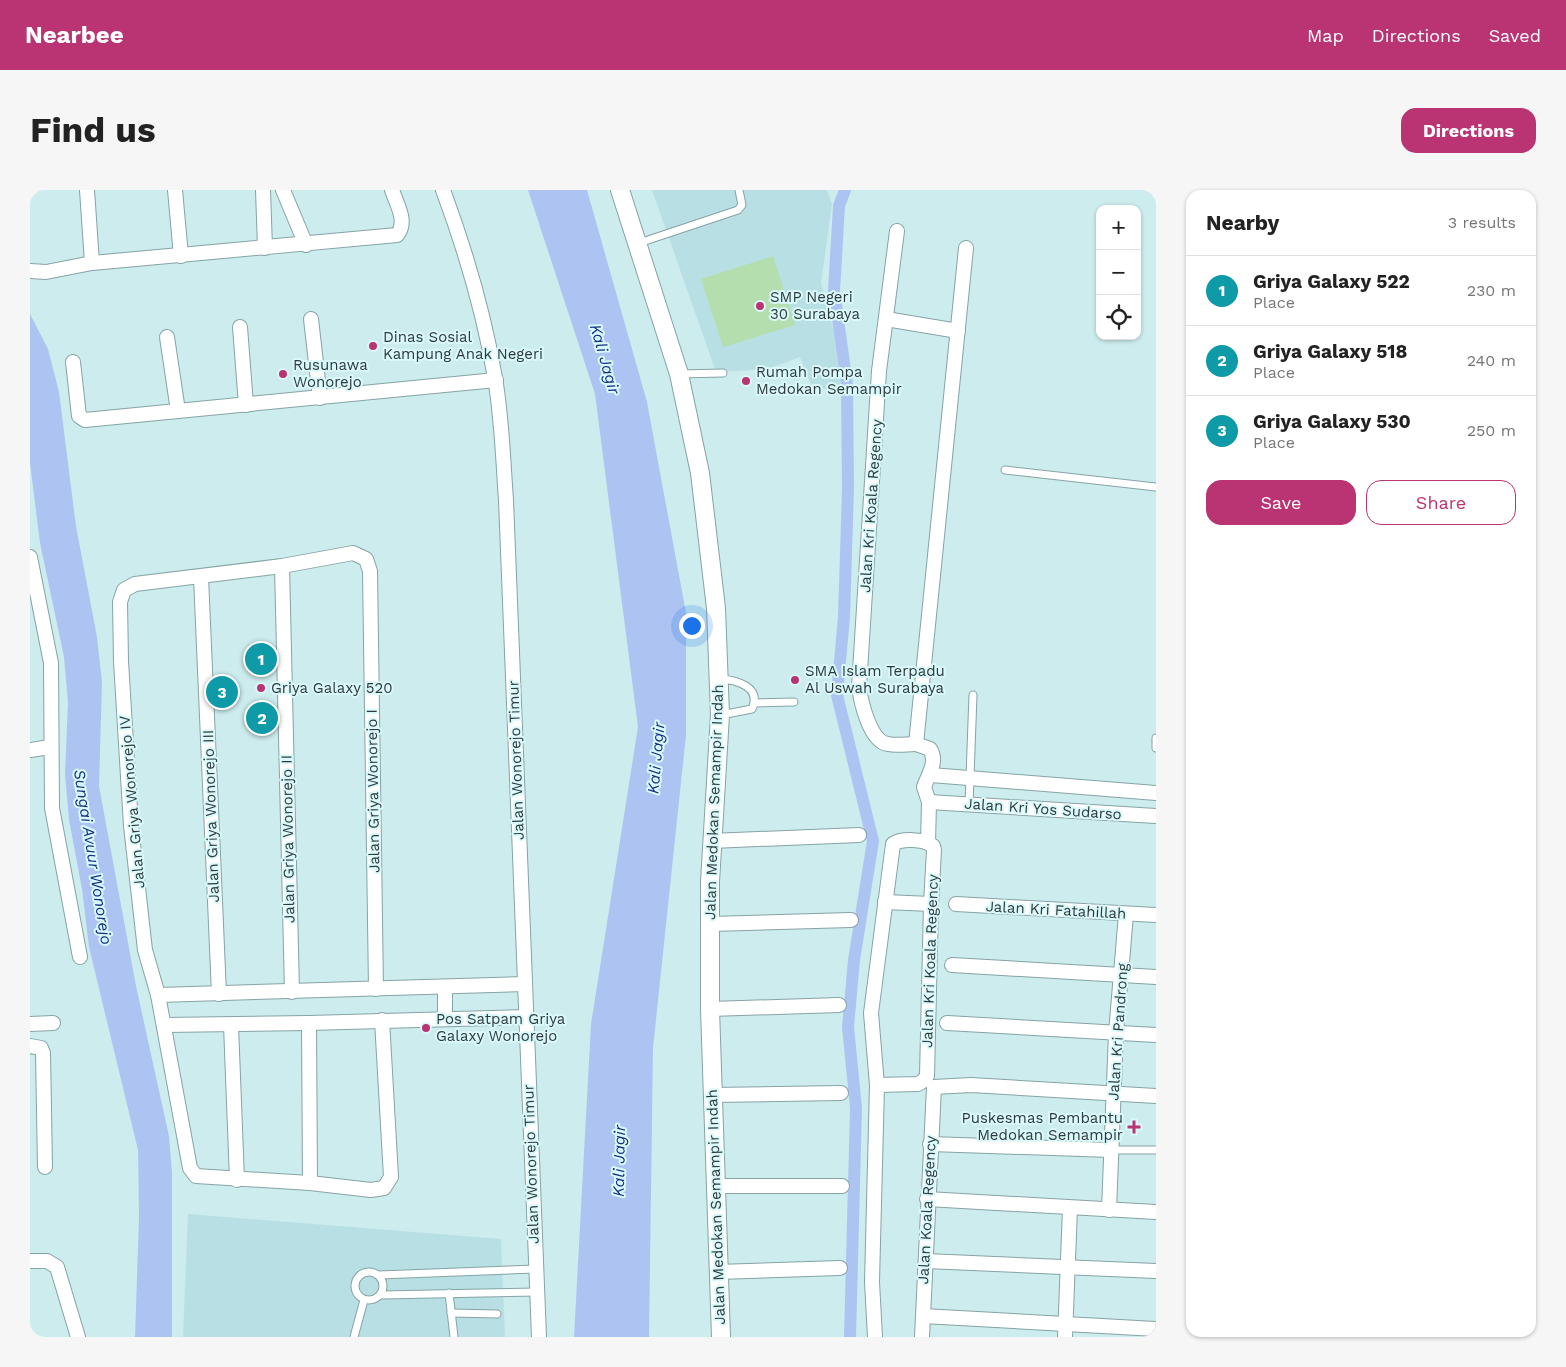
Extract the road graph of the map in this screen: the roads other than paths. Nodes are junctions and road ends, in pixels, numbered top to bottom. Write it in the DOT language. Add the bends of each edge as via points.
graph roads {
  1 [pos="87,190"];
  2 [pos="175,190"];
  3 [pos="263,190"];
  4 [pos="283,190"];
  5 [pos="392,190"];
  6 [pos="444,190"];
  7 [pos="620,190"];
  8 [pos="739,190"];
  9 [pos="897,231"];
  10 [pos="639,243"];
  11 [pos="306,245"];
  12 [pos="264,248"];
  13 [pos="966,248"];
  14 [pos="181,256"];
  15 [pos="92,263"];
  16 [pos="30,271"];
  17 [pos="311,319"];
  18 [pos="886,319"];
  19 [pos="240,327"];
  20 [pos="958,331"];
  21 [pos="167,337"];
  22 [pos="73,362"];
  23 [pos="723,373"];
  24 [pos="679,374"];
  25 [pos="496,380"];
  26 [pos="320,398"];
  27 [pos="246,405"];
  28 [pos="178,411"];
  29 [pos="1005,470"];
  30 [pos="1156,487"];
  31 [pos="30,557"];
  32 [pos="282,566"];
  33 [pos="201,577"];
  34 [pos="135,584"];
  35 [pos="719,679"];
  36 [pos="973,695"];
  37 [pos="794,702"];
  38 [pos="755,703"];
  39 [pos="720,715"];
  40 [pos="1156,738"];
  41 [pos="916,744"];
  42 [pos="50,747"];
  43 [pos="1156,748"];
  44 [pos="30,750"];
  45 [pos="931,776"];
  46 [pos="969,778"];
  47 [pos="1061,785"];
  48 [pos="1156,793"];
  49 [pos="929,802"];
  50 [pos="969,804"];
  51 [pos="1060,810"];
  52 [pos="1156,816"];
  53 [pos="860,835"];
  54 [pos="711,840"];
  55 [pos="931,844"];
  56 [pos="885,902"];
  57 [pos="930,904"];
  58 [pos="956,904"];
  59 [pos="1126,914"];
  60 [pos="1156,916"];
  61 [pos="851,920"];
  62 [pos="710,924"];
  63 [pos="80,957"];
  64 [pos="952,965"];
  65 [pos="1122,975"];
  66 [pos="1156,977"];
  67 [pos="524,984"];
  68 [pos="445,988"];
  69 [pos="376,989"];
  70 [pos="292,992"];
  71 [pos="219,994"];
  72 [pos="158,995"];
  73 [pos="839,1005"];
  74 [pos="710,1009"];
  75 [pos="526,1017"];
  76 [pos="445,1019"];
  77 [pos="382,1020"];
  78 [pos="53,1023"];
  79 [pos="309,1023"];
  80 [pos="30,1024"];
  81 [pos="946,1024"];
  82 [pos="164,1025"];
  83 [pos="231,1025"];
  84 [pos="1116,1033"];
  85 [pos="1156,1035"];
  86 [pos="30,1046"];
  87 [pos="932,1081"];
  88 [pos="877,1084"];
  89 [pos="841,1094"];
  90 [pos="1113,1094"];
  91 [pos="712,1095"];
  92 [pos="1156,1096"];
  93 [pos="930,1144"];
  94 [pos="1111,1150"];
  95 [pos="1156,1150"];
  96 [pos="45,1167"];
  97 [pos="237,1180"];
  98 [pos="310,1184"];
  99 [pos="715,1186"];
  100 [pos="842,1186"];
  101 [pos="927,1199"];
  102 [pos="1070,1208"];
  103 [pos="1109,1210"];
  104 [pos="1156,1212"];
  105 [pos="926,1260"];
  106 [pos="30,1261"];
  107 [pos="840,1268"];
  108 [pos="1069,1268"];
  109 [pos="535,1269"];
  110 [pos="1156,1271"];
  111 [pos="717,1272"];
  112 [pos="379,1275"];
  113 [pos="537,1292"];
  114 [pos="450,1293"];
  115 [pos="381,1295"];
  116 [pos="364,1300"];
  117 [pos="451,1313"];
  118 [pos="497,1314"];
  119 [pos="922,1316"];
  120 [pos="1156,1329"];
  121 [pos="1066,1331"];
  122 [pos="78,1337"];
  123 [pos="354,1337"];
  124 [pos="454,1337"];
  125 [pos="539,1337"];
  126 [pos="720,1337"];
  127 [pos="875,1337"];
  128 [pos="922,1337"];
  1 -- 15 [label="street"];
  2 -- 14 [label="street"];
  3 -- 12 [label="street"];
  4 -- 11 [label="street"];
  5 -- 11 [label="street" via="402,220 402,229 397,235"];
  6 -- 25 [label="street, Jalan Wonorejo Timur" via="468,259"];
  7 -- 10 [label="street, Jalan Medokan Semampir Indah"];
  8 -- 10 [label="lane" via="742,205 738,210"];
  9 -- 18 [label="street, Jalan Kri Koala Regency"];
  10 -- 24 [label="street, Jalan Medokan Semampir Indah"];
  11 -- 12 [label="street"];
  12 -- 14 [label="street"];
  13 -- 20 [label="street"];
  14 -- 15 [label="street"];
  15 -- 16 [label="street" via="46,272"];
  17 -- 26 [label="street"];
  18 -- 20 [label="street"];
  18 -- 41 [label="street, Jalan Kri Koala Regency" via="879,371 859,687 861,704 878,739 887,744"];
  19 -- 27 [label="street"];
  20 -- 41 [label="street"];
  21 -- 28 [label="street"];
  22 -- 28 [label="street" via="82,419"];
  23 -- 24 [label="lane"];
  24 -- 35 [label="street, Jalan Medokan Semampir Indah" via="700,473 716,608"];
  25 -- 26 [label="street"];
  25 -- 67 [label="street, Jalan Wonorejo Timur" via="506,500"];
  26 -- 27 [label="street"];
  27 -- 28 [label="street"];
  29 -- 30 [label="lane"];
  31 -- 42 [label="street" via="51,663"];
  32 -- 33 [label="street, Jalan Griya Wonorejo I"];
  32 -- 69 [label="street, Jalan Griya Wonorejo I" via="353,553 366,559 370,571"];
  32 -- 70 [label="street, Jalan Griya Wonorejo II"];
  33 -- 34 [label="street, Jalan Griya Wonorejo I"];
  33 -- 71 [label="street, Jalan Griya Wonorejo III"];
  34 -- 72 [label="street, Jalan Griya Wonorejo IV" via="124,590 120,602 125,749 130,826 145,950"];
  35 -- 38 [label="lane" via="745,685 754,694"];
  35 -- 39 [label="street, Jalan Medokan Semampir Indah"];
  36 -- 46 [label="lane"];
  37 -- 38 [label="lane"];
  38 -- 39 [label="lane" via="746,712"];
  39 -- 54 [label="street, Jalan Medokan Semampir Indah"];
  40 -- 43 [label="lane"];
  41 -- 45 [label="street, Jalan Kri Koala Regency" via="932,752"];
  42 -- 44 [label="street"];
  42 -- 63 [label="street" via="52,808"];
  45 -- 46 [label="street, Jalan Kri Yos Sudarso"];
  45 -- 49 [label="street, Jalan Kri Koala Regency" via="924,787"];
  46 -- 47 [label="street, Jalan Kri Yos Sudarso"];
  46 -- 50 [label="lane"];
  47 -- 48 [label="street, Jalan Kri Yos Sudarso"];
  47 -- 51 [label="street"];
  49 -- 50 [label="street, Jalan Kri Yos Sudarso"];
  49 -- 55 [label="street, Jalan Kri Koala Regency"];
  50 -- 51 [label="street, Jalan Kri Yos Sudarso"];
  51 -- 52 [label="street, Jalan Kri Yos Sudarso"];
  53 -- 54 [label="street"];
  54 -- 62 [label="street, Jalan Medokan Semampir Indah"];
  55 -- 56 [label="street" via="900,840 893,844"];
  55 -- 57 [label="street, Jalan Kri Koala Regency"];
  56 -- 57 [label="street"];
  56 -- 88 [label="street" via="871,1013"];
  57 -- 87 [label="street, Jalan Kri Koala Regency"];
  58 -- 59 [label="street, Jalan Kri Fatahillah"];
  59 -- 60 [label="street, Jalan Kri Fatahillah"];
  59 -- 65 [label="street, Jalan Kri Pandrong"];
  61 -- 62 [label="street"];
  62 -- 74 [label="street, Jalan Medokan Semampir Indah"];
  64 -- 65 [label="street"];
  65 -- 66 [label="street"];
  65 -- 84 [label="street, Jalan Kri Pandrong"];
  67 -- 68 [label="street"];
  67 -- 75 [label="street, Jalan Wonorejo Timur"];
  68 -- 69 [label="street"];
  68 -- 76 [label="street"];
  69 -- 70 [label="street"];
  70 -- 71 [label="street"];
  71 -- 72 [label="street"];
  72 -- 82 [label="street, Jalan Griya Wonorejo IV"];
  73 -- 74 [label="street"];
  74 -- 91 [label="street, Jalan Medokan Semampir Indah"];
  75 -- 76 [label="street"];
  75 -- 109 [label="street, Jalan Wonorejo Timur"];
  76 -- 77 [label="street"];
  77 -- 79 [label="street"];
  77 -- 98 [label="street" via="392,1177 384,1188 371,1190"];
  78 -- 80 [label="street"];
  79 -- 83 [label="street"];
  79 -- 98 [label="street"];
  81 -- 84 [label="street"];
  82 -- 83 [label="street"];
  82 -- 97 [label="street, Jalan Griya Wonorejo IV" via="189,1162 196,1176"];
  83 -- 97 [label="street"];
  84 -- 85 [label="street"];
  84 -- 90 [label="street, Jalan Kri Pandrong"];
  86 -- 96 [label="street" via="41,1048 43,1054"];
  87 -- 88 [label="street"];
  87 -- 90 [label="street"];
  87 -- 93 [label="street, Jalan Koala Regency"];
  88 -- 127 [label="street" via="872,1282"];
  89 -- 91 [label="street"];
  90 -- 92 [label="street"];
  90 -- 94 [label="street, Jalan Kri Pandrong"];
  91 -- 99 [label="street, Jalan Medokan Semampir Indah"];
  93 -- 94 [label="street"];
  93 -- 101 [label="street, Jalan Koala Regency"];
  94 -- 95 [label="lane"];
  94 -- 103 [label="street, Jalan Kri Pandrong"];
  97 -- 98 [label="street"];
  99 -- 100 [label="street"];
  99 -- 111 [label="street, Jalan Medokan Semampir Indah"];
  101 -- 102 [label="street"];
  101 -- 105 [label="street, Jalan Koala Regency"];
  102 -- 103 [label="street"];
  102 -- 108 [label="street"];
  103 -- 104 [label="street"];
  105 -- 108 [label="street"];
  105 -- 119 [label="street, Jalan Koala Regency"];
  106 -- 122 [label="street" via="47,1261 57,1267"];
  107 -- 111 [label="street"];
  108 -- 110 [label="street"];
  108 -- 121 [label="street"];
  109 -- 112 [label="lane"];
  109 -- 113 [label="street, Jalan Wonorejo Timur"];
  111 -- 126 [label="street, Jalan Medokan Semampir Indah"];
  112 -- 115 [label="lane" via="384,1285"];
  112 -- 116 [label="lane" via="367,1272 357,1279 356,1291"];
  113 -- 114 [label="lane"];
  113 -- 125 [label="street, Jalan Wonorejo Timur"];
  114 -- 115 [label="lane"];
  114 -- 117 [label="lane"];
  115 -- 116 [label="lane" via="370,1301"];
  116 -- 123 [label="lane"];
  117 -- 118 [label="lane"];
  117 -- 124 [label="lane"];
  119 -- 121 [label="street"];
  119 -- 128 [label="street, Jalan Koala Regency"];
  120 -- 121 [label="street"];
}
